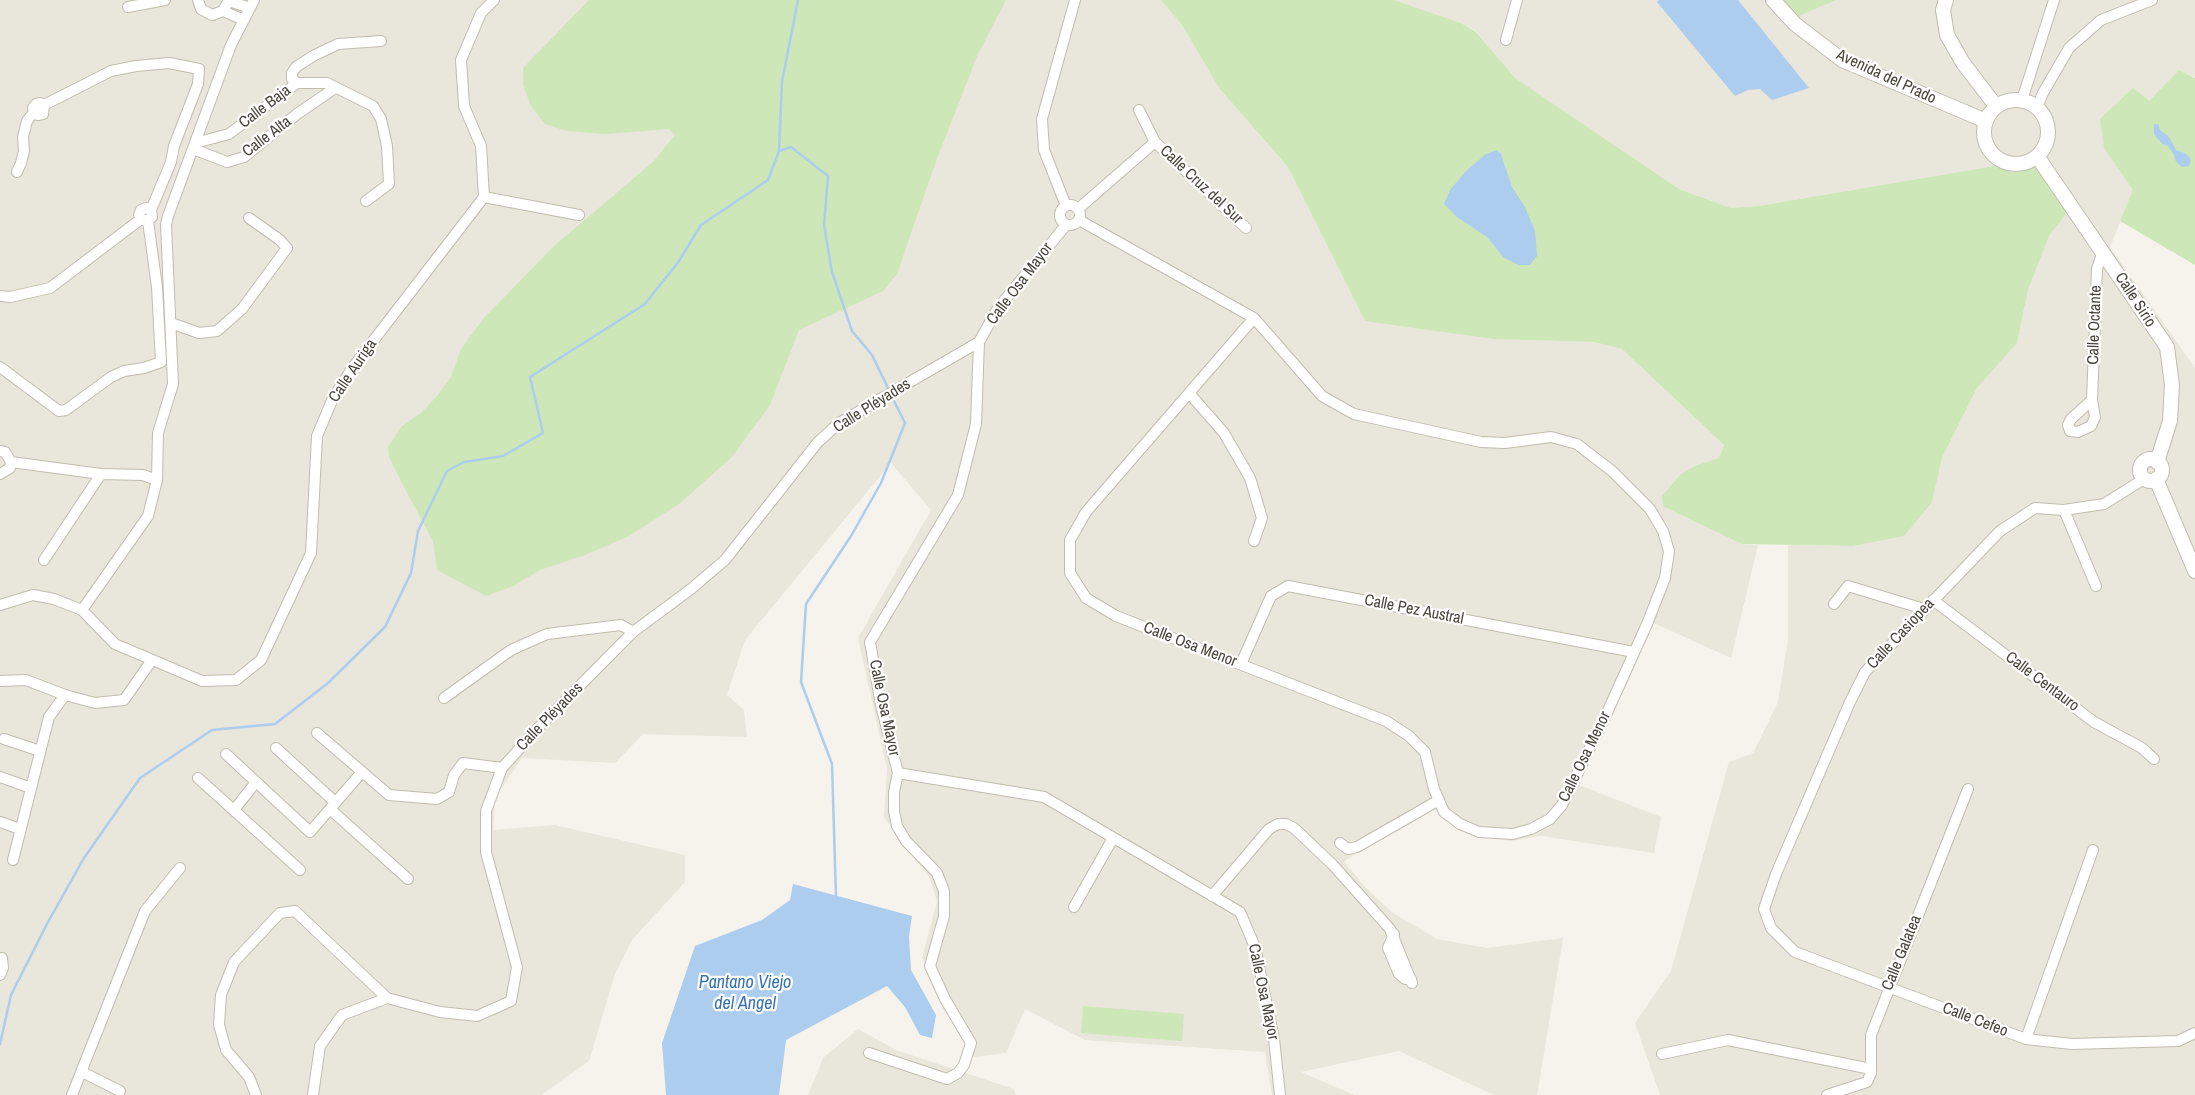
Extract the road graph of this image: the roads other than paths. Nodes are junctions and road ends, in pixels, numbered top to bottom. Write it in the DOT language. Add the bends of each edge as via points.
graph roads {
  1 [pos="165,0"];
  2 [pos="198,0"];
  3 [pos="229,0"];
  4 [pos="494,0"];
  5 [pos="1075,0"];
  6 [pos="1517,0"];
  7 [pos="1773,0"];
  8 [pos="1946,0"];
  9 [pos="2054,0"];
  10 [pos="2152,0"];
  11 [pos="252,4"];
  12 [pos="128,7"];
  13 [pos="223,12"];
  14 [pos="244,20"];
  15 [pos="1506,40"];
  16 [pos="381,41"];
  17 [pos="297,83"];
  18 [pos="335,88"];
  19 [pos="2022,100"];
  20 [pos="1996,106"];
  21 [pos="2037,107"];
  22 [pos="1139,110"];
  23 [pos="1986,121"];
  24 [pos="1154,142"];
  25 [pos="194,146"];
  26 [pos="2037,156"];
  27 [pos="17,172"];
  28 [pos="484,197"];
  29 [pos="366,201"];
  30 [pos="1066,206"];
  31 [pos="579,215"];
  32 [pos="1079,215"];
  33 [pos="149,216"];
  34 [pos="249,218"];
  35 [pos="167,221"];
  36 [pos="1066,225"];
  37 [pos="1246,228"];
  38 [pos="2103,251"];
  39 [pos="0,296"];
  40 [pos="1254,318"];
  41 [pos="171,323"];
  42 [pos="979,342"];
  43 [pos="0,366"];
  44 [pos="1189,393"];
  45 [pos="2092,400"];
  46 [pos="0,451"];
  47 [pos="11,462"];
  48 [pos="0,474"];
  49 [pos="101,474"];
  50 [pos="2150,479"];
  51 [pos="157,480"];
  52 [pos="2064,510"];
  53 [pos="1254,541"];
  54 [pos="44,560"];
  55 [pos="2195,571"];
  56 [pos="2096,586"];
  57 [pos="1933,600"];
  58 [pos="1834,604"];
  59 [pos="0,605"];
  60 [pos="1924,609"];
  61 [pos="82,610"];
  62 [pos="633,632"];
  63 [pos="1634,652"];
  64 [pos="152,660"];
  65 [pos="1241,664"];
  66 [pos="0,681"];
  67 [pos="65,695"];
  68 [pos="444,698"];
  69 [pos="317,733"];
  70 [pos="4,739"];
  71 [pos="276,748"];
  72 [pos="40,751"];
  73 [pos="226,754"];
  74 [pos="2154,759"];
  75 [pos="502,768"];
  76 [pos="362,772"];
  77 [pos="898,773"];
  78 [pos="0,777"];
  79 [pos="198,778"];
  80 [pos="256,782"];
  81 [pos="31,788"];
  82 [pos="1968,789"];
  83 [pos="1439,800"];
  84 [pos="333,805"];
  85 [pos="234,810"];
  86 [pos="0,822"];
  87 [pos="20,829"];
  88 [pos="1112,838"];
  89 [pos="1340,843"];
  90 [pos="2093,850"];
  91 [pos="13,860"];
  92 [pos="180,868"];
  93 [pos="300,870"];
  94 [pos="408,879"];
  95 [pos="1212,896"];
  96 [pos="1074,906"];
  97 [pos="1771,928"];
  98 [pos="2,958"];
  99 [pos="0,975"];
  100 [pos="1411,981"];
  101 [pos="1888,987"];
  102 [pos="386,998"];
  103 [pos="2195,1033"];
  104 [pos="2026,1039"];
  105 [pos="869,1053"];
  106 [pos="1662,1054"];
  107 [pos="1871,1069"];
  108 [pos="82,1072"];
  109 [pos="120,1091"];
  110 [pos="72,1095"];
  111 [pos="256,1095"];
  112 [pos="314,1095"];
  113 [pos="1280,1095"];
  114 [pos="1827,1095"];
  1 -- 12 [label="street"];
  2 -- 13 [label="street" via="206,13"];
  3 -- 11 [label="street"];
  3 -- 13 [label="street"];
  4 -- 28 [label="street" via="481,13 461,60 464,106 481,146"];
  5 -- 30 [label="street" via="1042,119 1044,150"];
  6 -- 15 [label="street"];
  7 -- 23 [label="street, Avenida del Prado" via="1795,24 1842,60"];
  8 -- 20 [label="street" via="1944,23 1947,35 1963,63"];
  9 -- 19 [label="street"];
  10 -- 21 [label="street" via="2101,20 2069,48"];
  11 -- 14 [label="street"];
  13 -- 14 [label="street"];
  14 -- 25 [label="street" via="231,45"];
  16 -- 17 [label="street" via="338,44 313,56 292,73 292,79"];
  17 -- 18 [label="street, Calle Baja" via="326,84"];
  17 -- 25 [label="street, Calle Baja" via="229,134"];
  18 -- 25 [label="street, Calle Alta" via="244,157 227,162"];
  18 -- 29 [label="street, Calle Baja" via="373,106 381,119 387,146 389,184"];
  19 -- 20 [label="street"];
  19 -- 21 [label="street"];
  20 -- 23 [label="street"];
  21 -- 26 [label="street" via="2044,116 2048,132 2044,147"];
  22 -- 24 [label="street, Calle Cruz del Sur"];
  23 -- 26 [label="street" via="1986,144 1998,158 2015,164"];
  24 -- 32 [label="street, Calle Cruz del Sur"];
  24 -- 37 [label="street, Calle Cruz del Sur"];
  25 -- 35 [label="street"];
  26 -- 38 [label="street, Calle Sirio"];
  27 -- 33 [label="street" via="24,151 22,137 36,104 44,105 111,72 128,68 169,63 199,69 198,84"];
  28 -- 31 [label="street"];
  28 -- 64 [label="street, Calle Auriga" via="353,367 333,398 317,436 311,553 261,660 236,680 202,681"];
  30 -- 32 [label="street" via="1075,206"];
  30 -- 36 [label="street" via="1060,213"];
  32 -- 36 [label="street" via="1074,225"];
  32 -- 40 [label="street, Calle Osa Menor"];
  33 -- 35 [label="street"];
  33 -- 39 [label="street" via="50,288 10,297"];
  33 -- 43 [label="street" via="161,362 124,371 59,412"];
  34 -- 41 [label="street" via="287,248 248,302 217,330 199,333"];
  35 -- 41 [label="street"];
  36 -- 42 [label="street, Calle Osa Mayor" via="998,308"];
  38 -- 45 [label="street, Calle Octante" via="2097,269"];
  38 -- 50 [label="street, Calle Sirio" via="2167,347 2172,385 2170,421 2157,462 2162,469"];
  40 -- 44 [label="street, Calle Osa Menor"];
  40 -- 63 [label="street, Calle Osa Menor" via="1322,396 1354,414 1481,442 1505,443 1551,437 1577,444 1612,471 1650,509 1663,531 1669,551 1665,578"];
  41 -- 51 [label="street" via="172,384 158,433"];
  42 -- 62 [label="street, Calle Pléyades" via="839,423 818,442 725,560"];
  42 -- 77 [label="street, Calle Osa Mayor" via="976,424 958,495 870,642"];
  44 -- 53 [label="street" via="1224,433 1250,478 1262,518"];
  44 -- 65 [label="street, Calle Osa Menor" via="1086,512 1070,540 1070,573 1086,598 1116,616"];
  46 -- 47 [label="street" via="5,452"];
  47 -- 48 [label="street" via="10,468"];
  47 -- 49 [label="street"];
  49 -- 51 [label="street"];
  49 -- 54 [label="street"];
  50 -- 52 [label="street, Calle Casiopea" via="2104,504"];
  50 -- 55 [label="street"];
  51 -- 61 [label="street" via="148,516"];
  52 -- 56 [label="street"];
  52 -- 57 [label="street, Calle Casiopea" via="2035,508 2000,531"];
  57 -- 60 [label="street, Calle Casiopea"];
  57 -- 74 [label="street, Calle Centauro" via="2094,722 2142,748"];
  58 -- 60 [label="street" via="1848,586"];
  59 -- 61 [label="street" via="32,595"];
  60 -- 97 [label="street, Calle Casiopea" via="1865,672 1850,702 1776,874 1764,909"];
  61 -- 64 [label="street, Calle Auriga" via="115,644"];
  62 -- 68 [label="street" via="621,624 547,634 511,650"];
  62 -- 75 [label="street, Calle Pléyades"];
  63 -- 65 [label="street, Calle Pez Austral" via="1288,586 1271,596"];
  63 -- 83 [label="street, Calle Osa Menor" via="1562,805 1550,818 1531,829 1513,834 1479,832 1444,812"];
  64 -- 67 [label="street" via="124,700 95,704"];
  65 -- 83 [label="street, Calle Osa Menor" via="1386,720 1425,752"];
  66 -- 67 [label="street" via="26,680"];
  67 -- 72 [label="street" via="49,717"];
  69 -- 76 [label="street"];
  70 -- 72 [label="street"];
  71 -- 84 [label="street"];
  72 -- 81 [label="street"];
  73 -- 80 [label="street"];
  75 -- 76 [label="street" via="463,763 448,792 437,799 389,795"];
  75 -- 102 [label="street, Calle Pléyades" via="486,810 486,852 517,967 511,1001 477,1016 440,1012"];
  76 -- 84 [label="street"];
  77 -- 88 [label="street, Calle Osa Mayor" via="1044,797"];
  77 -- 105 [label="street" via="894,811 898,826 906,841 937,872 944,891 944,916 930,966 971,1043 964,1065 948,1079"];
  78 -- 81 [label="street"];
  79 -- 85 [label="street"];
  80 -- 84 [label="street" via="310,832"];
  80 -- 85 [label="street"];
  81 -- 87 [label="street"];
  82 -- 101 [label="street, Calle Galatea"];
  83 -- 89 [label="street" via="1358,847 1348,848"];
  84 -- 94 [label="street"];
  85 -- 93 [label="street"];
  86 -- 87 [label="street"];
  87 -- 91 [label="street"];
  88 -- 95 [label="street, Calle Osa Mayor"];
  88 -- 96 [label="street"];
  90 -- 104 [label="street"];
  92 -- 108 [label="street" via="145,911"];
  95 -- 100 [label="street" via="1269,830 1278,824 1286,824 1333,865 1394,934"];
  95 -- 113 [label="street, Calle Osa Mayor" via="1240,912 1255,947 1274,1039"];
  97 -- 101 [label="street, Calle Cefeo" via="1795,952"];
  98 -- 99 [label="street"];
  101 -- 104 [label="street, Calle Cefeo"];
  101 -- 107 [label="street, Calle Galatea" via="1871,1035"];
  102 -- 111 [label="street" via="295,911 280,913 234,962 220,995 219,1025 226,1050 249,1077"];
  102 -- 112 [label="street" via="342,1015 320,1046"];
  103 -- 104 [label="street, Calle Cefeo" via="2178,1041 2101,1044"];
  106 -- 107 [label="street" via="1728,1040"];
  107 -- 114 [label="street" via="1867,1082"];
  108 -- 109 [label="street"];
  108 -- 110 [label="street"];
}
